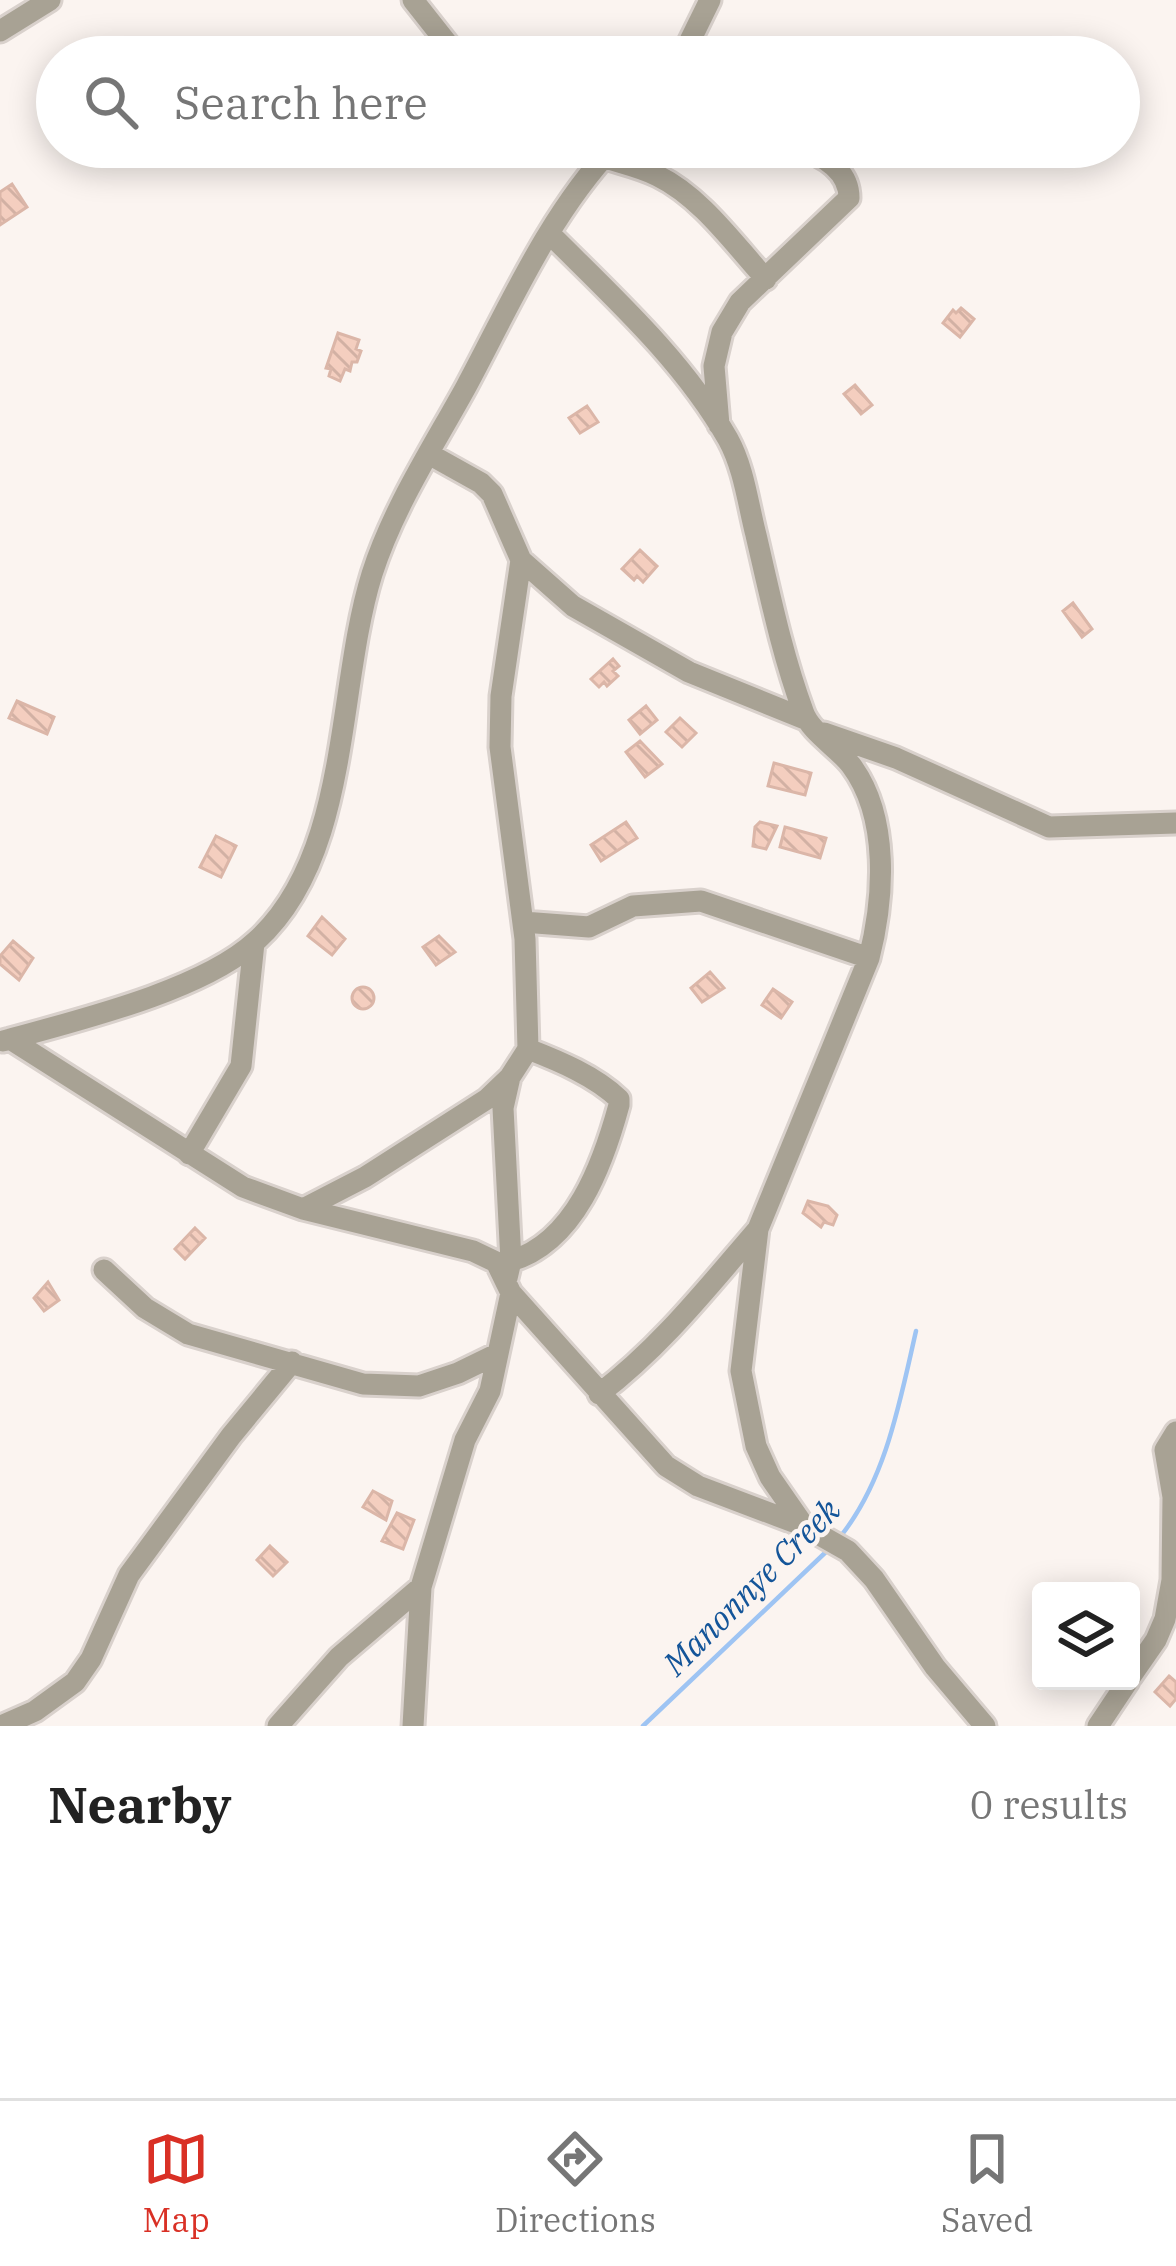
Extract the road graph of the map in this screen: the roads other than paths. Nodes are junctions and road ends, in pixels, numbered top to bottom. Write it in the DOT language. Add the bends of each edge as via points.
graph roads {
  1 [pos="50,0"];
  2 [pos="412,0"];
  3 [pos="710,0"];
  4 [pos="0,31"];
  5 [pos="441,36"];
  6 [pos="692,36"];
  7 [pos="596,168"];
  8 [pos="641,168"];
  9 [pos="837,168"];
  10 [pos="549,233"];
  11 [pos="766,279"];
  12 [pos="719,428"];
  13 [pos="429,454"];
  14 [pos="521,560"];
  15 [pos="811,725"];
  16 [pos="1176,823"];
  17 [pos="523,922"];
  18 [pos="254,943"];
  19 [pos="868,958"];
  20 [pos="5,1041"];
  21 [pos="528,1049"];
  22 [pos="510,1077"];
  23 [pos="189,1154"];
  24 [pos="303,1209"];
  25 [pos="758,1229"];
  26 [pos="104,1270"];
  27 [pos="510,1277"];
  28 [pos="496,1354"];
  29 [pos="292,1362"];
  30 [pos="599,1394"];
  31 [pos="1176,1432"];
  32 [pos="803,1526"];
  33 [pos="421,1587"];
  34 [pos="1156,1640"];
  35 [pos="1176,1654"];
  36 [pos="1140,1663"];
  37 [pos="1121,1690"];
  38 [pos="2,1726"];
  39 [pos="278,1726"];
  40 [pos="413,1726"];
  41 [pos="985,1726"];
  42 [pos="1098,1726"];
  1 -- 4 [label="street"];
  2 -- 5 [label="street"];
  3 -- 6 [label="street"];
  7 -- 10 [label="street"];
  8 -- 11 [label="street" via="682,192"];
  9 -- 11 [label="street" via="850,198"];
  10 -- 12 [label="street" via="650,334"];
  10 -- 13 [label="street"];
  11 -- 12 [label="street" via="722,332 714,366"];
  12 -- 15 [label="street" via="741,472 779,638"];
  13 -- 14 [label="street" via="492,494"];
  13 -- 18 [label="street" via="372,575 320,840 291,899"];
  14 -- 15 [label="street" via="573,606 689,672"];
  14 -- 17 [label="street" via="500,747"];
  15 -- 16 [label="street" via="1048,827"];
  15 -- 19 [label="street" via="852,766 878,835 879,919"];
  17 -- 19 [label="street" via="589,927 633,906 701,901"];
  17 -- 21 [label="street"];
  18 -- 20 [label="street" via="189,980"];
  18 -- 23 [label="street" via="241,1066"];
  19 -- 25 [label="street"];
  20 -- 23 [label="street"];
  21 -- 22 [label="street"];
  21 -- 27 [label="street" via="612,1092 619,1106 597,1175 573,1213"];
  22 -- 24 [label="street" via="488,1099"];
  22 -- 27 [label="street" via="503,1108"];
  23 -- 24 [label="street"];
  24 -- 27 [label="street" via="473,1251"];
  25 -- 30 [label="street" via="694,1307"];
  25 -- 32 [label="street" via="743,1387 756,1446"];
  26 -- 29 [label="street" via="167,1324"];
  27 -- 28 [label="street"];
  27 -- 30 [label="street"];
  28 -- 29 [label="street" via="419,1386 363,1384"];
  28 -- 33 [label="street"];
  29 -- 38 [label="street" via="129,1575 75,1682"];
  30 -- 32 [label="street" via="666,1466"];
  31 -- 34 [label="street" via="1166,1450 1172,1580"];
  32 -- 41 [label="street" via="848,1551 874,1579"];
  33 -- 39 [label="street" via="339,1657"];
  33 -- 40 [label="street"];
  34 -- 35 [label="street"];
  34 -- 36 [label="street"];
  37 -- 42 [label="street"];
}
